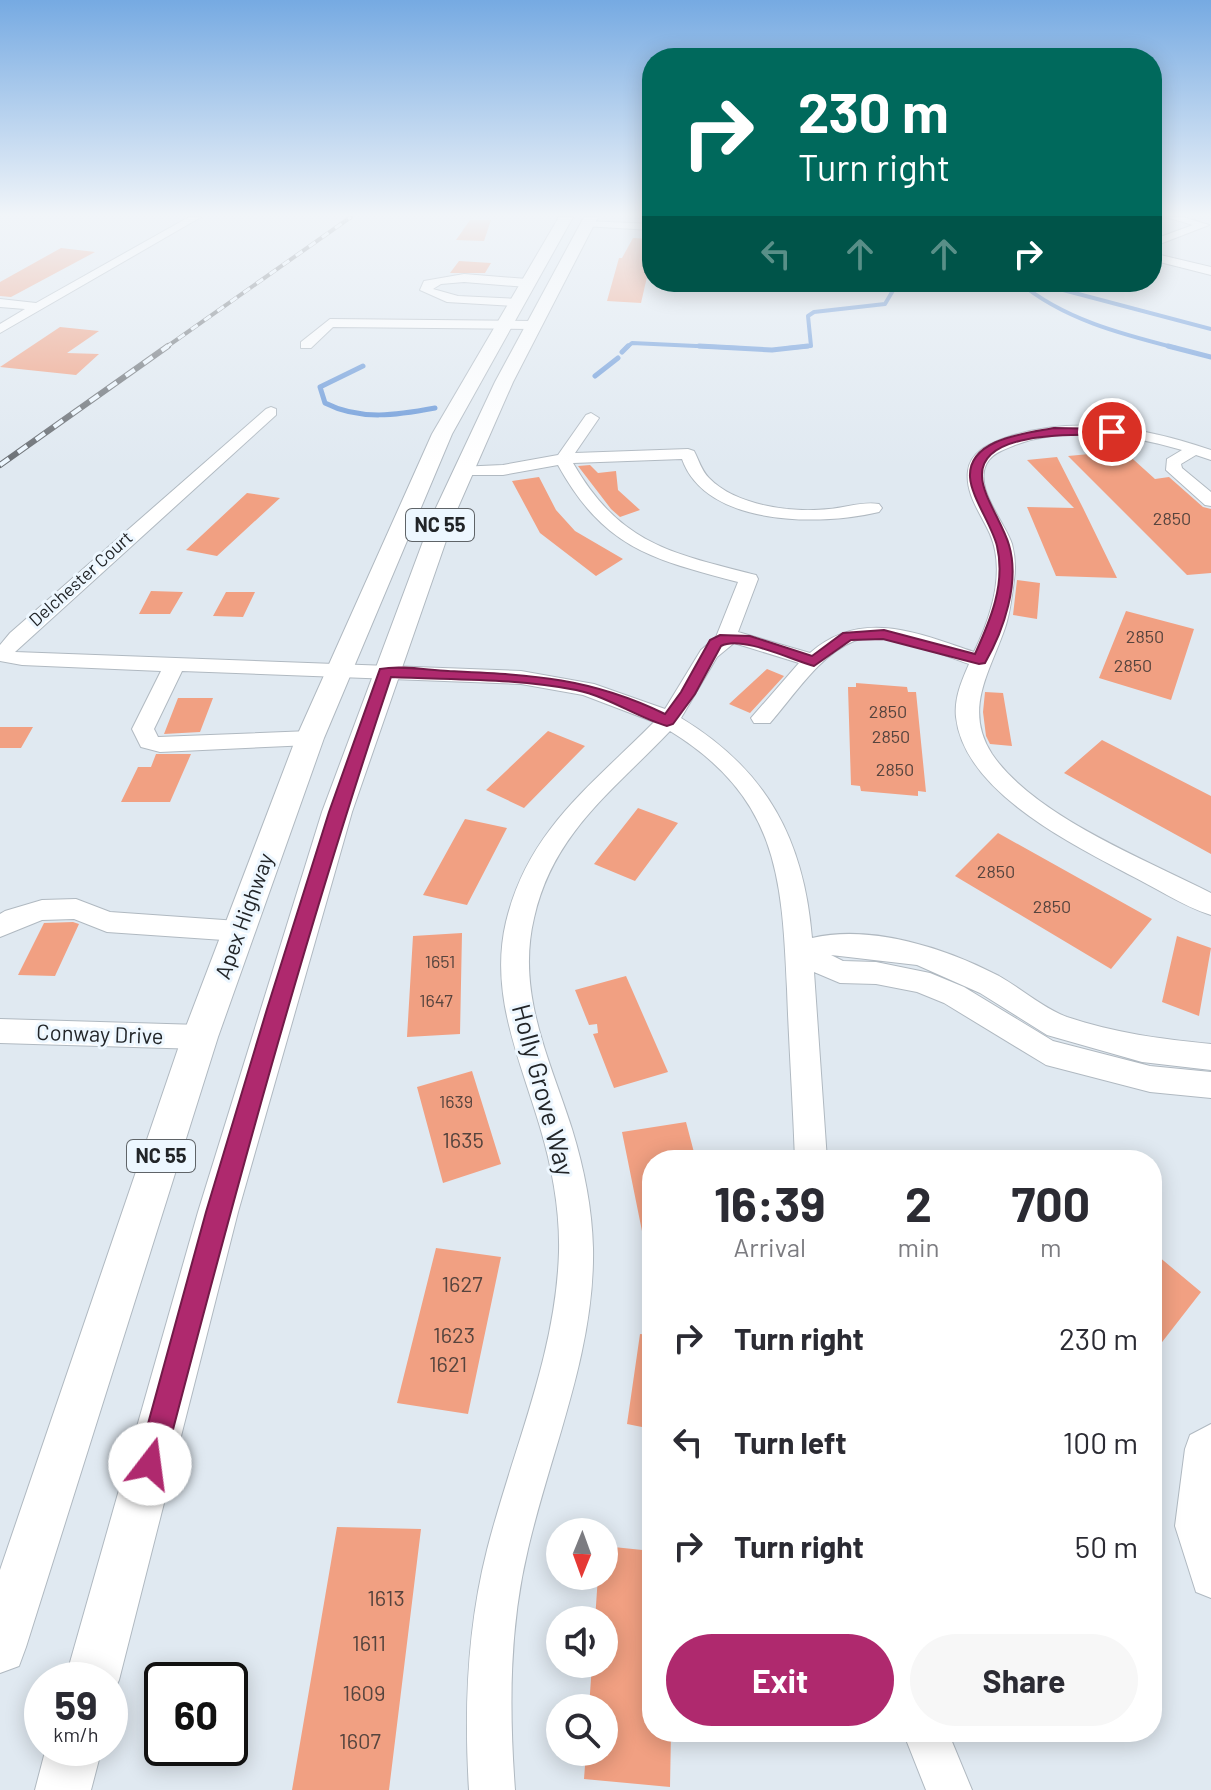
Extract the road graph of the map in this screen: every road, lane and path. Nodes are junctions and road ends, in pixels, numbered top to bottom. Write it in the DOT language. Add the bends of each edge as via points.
graph roads {
  1 [pos="50,301"];
  2 [pos="472,301"];
  3 [pos="546,301"];
  4 [pos="515,302"];
  5 [pos="0,303"];
  6 [pos="39,307"];
  7 [pos="503,323"];
  8 [pos="533,325"];
  9 [pos="0,329"];
  10 [pos="306,345"];
  11 [pos="271,412"];
  12 [pos="591,418"];
  13 [pos="698,439"];
  14 [pos="1203,452"];
  15 [pos="688,454"];
  16 [pos="563,459"];
  17 [pos="464,470"];
  18 [pos="1211,501"];
  19 [pos="873,508"];
  20 [pos="725,638"];
  21 [pos="979,660"];
  22 [pos="814,661"];
  23 [pos="175,664"];
  24 [pos="340,671"];
  25 [pos="385,672"];
  26 [pos="762,718"];
  27 [pos="667,721"];
  28 [pos="310,738"];
  29 [pos="1211,905"];
  30 [pos="0,927"];
  31 [pos="238,931"];
  32 [pos="799,952"];
  33 [pos="0,1031"];
  34 [pos="200,1037"];
  35 [pos="1211,1057"];
  36 [pos="1211,1085"];
  37 [pos="810,1150"];
  38 [pos="1211,1443"];
  39 [pos="1211,1577"];
  40 [pos="0,1647"];
  41 [pos="97,1662"];
  42 [pos="929,1742"];
  43 [pos="69,1766"];
  44 [pos="63,1790"];
  45 [pos="492,1790"];
  46 [pos="949,1790"];
  1 -- 6 [label="street"];
  2 -- 4 [label="street"];
  3 -- 8 [label="main road, NC 55"];
  4 -- 7 [label="main road, Apex Highway / NC 55"];
  5 -- 6 [label="street"];
  6 -- 9 [label="street"];
  7 -- 8 [label="street"];
  7 -- 10 [label="street" via="330,323"];
  7 -- 24 [label="main road, Apex Highway / NC 55" via="430,460"];
  8 -- 17 [label="main road, NC 55"];
  11 -- 23 [label="street, Delchester Court" via="4,653 22,659"];
  12 -- 16 [label="street"];
  13 -- 15 [label="street"];
  14 -- 18 [label="street" via="1173,462 1174,470"];
  14 -- 21 [label="street" via="1129,434 1054,431 989,451 978,462 975,478 1003,545 1006,571 999,616"];
  15 -- 16 [label="street"];
  15 -- 19 [label="street" via="691,470 734,501 814,515"];
  16 -- 17 [label="street" via="503,470"];
  16 -- 20 [label="street, Holly Grove Way" via="591,507 614,529 676,559 749,579"];
  17 -- 25 [label="main road, NC 55"];
  20 -- 22 [label="street"];
  20 -- 27 [label="street, Holly Grove Way" via="715,643"];
  21 -- 22 [label="street" via="904,638 866,634 848,636"];
  21 -- 29 [label="street" via="967,691 972,738 1006,784 1048,817"];
  22 -- 26 [label="street"];
  23 -- 24 [label="street, Delchester Court"];
  23 -- 28 [label="street" via="143,729 149,742"];
  24 -- 25 [label="street, Delchester Court"];
  24 -- 28 [label="main road, Apex Highway / NC 55"];
  25 -- 27 [label="street, Delchester Court" via="577,686 622,699"];
  25 -- 41 [label="main road, NC 55" via="328,840 222,1198"];
  27 -- 32 [label="street, Delchester Court" via="730,765 767,813 786,858"];
  27 -- 45 [label="street, Holly Grove Way" via="549,845 527,892 517,935 514,976 521,1026 557,1130 571,1189 576,1252 555,1391 498,1595 487,1718"];
  28 -- 31 [label="main road, Apex Highway / NC 55"];
  30 -- 31 [label="street" via="42,910 76,909 107,922"];
  31 -- 34 [label="main road, Apex Highway / NC 55"];
  32 -- 35 [label="street" via="836,943 919,954 990,985 1057,1026 1142,1049"];
  32 -- 36 [label="street" via="840,972 920,981 954,995 1046,1052 1150,1079"];
  32 -- 37 [label="street, Delchester Court"];
  33 -- 34 [label="street, Conway Drive"];
  34 -- 40 [label="main road, Apex Highway / NC 55"];
  38 -- 39 [label="street" via="1204,1449 1195,1526"];
  42 -- 46 [label="street"];
  43 -- 44 [label="main road"];
}
